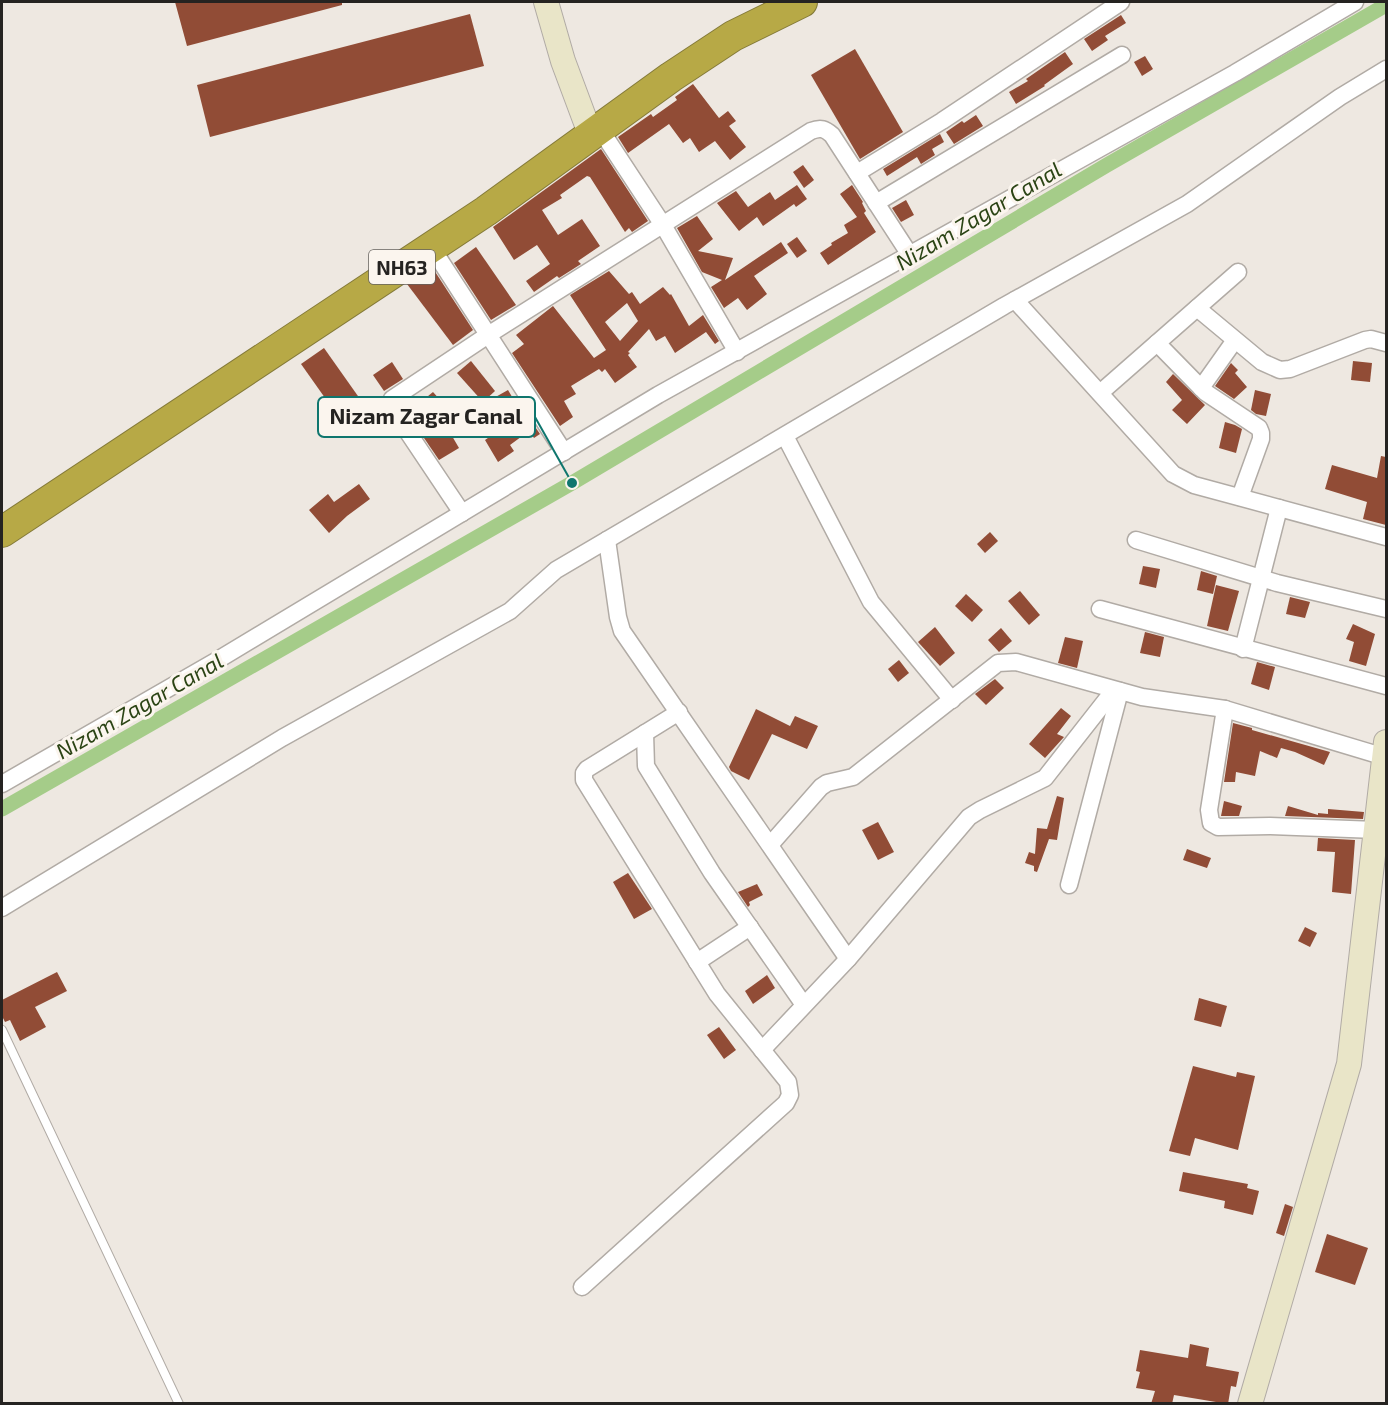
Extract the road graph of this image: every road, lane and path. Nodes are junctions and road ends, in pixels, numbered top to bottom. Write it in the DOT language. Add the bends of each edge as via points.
graph roads {
  1 [pos="546,2"];
  2 [pos="802,2"];
  3 [pos="1121,2"];
  4 [pos="1354,2"];
  5 [pos="1122,55"];
  6 [pos="1386,69"];
  7 [pos="595,132"];
  8 [pos="857,173"];
  9 [pos="876,203"];
  10 [pos="663,225"];
  11 [pos="432,248"];
  12 [pos="910,255"];
  13 [pos="1238,272"];
  14 [pos="1015,300"];
  15 [pos="1197,308"];
  16 [pos="488,335"];
  17 [pos="1235,340"];
  18 [pos="1157,343"];
  19 [pos="1386,343"];
  20 [pos="737,351"];
  21 [pos="1201,388"];
  22 [pos="1100,393"];
  23 [pos="785,436"];
  24 [pos="564,452"];
  25 [pos="1240,498"];
  26 [pos="1279,508"];
  27 [pos="462,513"];
  28 [pos="2,532"];
  29 [pos="1386,537"];
  30 [pos="607,540"];
  31 [pos="1136,540"];
  32 [pos="1261,578"];
  33 [pos="1100,609"];
  34 [pos="1386,609"];
  35 [pos="1243,649"];
  36 [pos="1386,686"];
  37 [pos="1117,690"];
  38 [pos="952,700"];
  39 [pos="1225,709"];
  40 [pos="679,712"];
  41 [pos="645,733"];
  42 [pos="1386,750"];
  43 [pos="2,784"];
  44 [pos="1376,830"];
  45 [pos="770,845"];
  46 [pos="1069,885"];
  47 [pos="2,908"];
  48 [pos="750,927"];
  49 [pos="848,959"];
  50 [pos="697,962"];
  51 [pos="804,1005"];
  52 [pos="2,1030"];
  53 [pos="762,1050"];
  54 [pos="582,1287"];
  55 [pos="179,1404"];
  56 [pos="1250,1404"];
  1 -- 7 [label="street" via="563,61"];
  2 -- 7 [label="highway, NH63" via="733,36"];
  3 -- 8 [label="street"];
  4 -- 12 [label="street"];
  5 -- 9 [label="street"];
  6 -- 14 [label="street" via="1187,204"];
  7 -- 10 [label="street"];
  7 -- 11 [label="highway, NH63"];
  8 -- 9 [label="street"];
  8 -- 10 [label="street" via="832,135 818,128"];
  9 -- 12 [label="street"];
  10 -- 16 [label="street"];
  10 -- 20 [label="street"];
  11 -- 16 [label="street"];
  11 -- 28 [label="highway, NH63"];
  12 -- 20 [label="street"];
  13 -- 15 [label="street"];
  14 -- 22 [label="street"];
  14 -- 23 [label="street"];
  15 -- 17 [label="street"];
  15 -- 18 [label="street"];
  16 -- 24 [label="street"];
  16 -- 27 [label="street" via="395,395 390,403"];
  17 -- 19 [label="street" via="1262,362 1280,370 1365,340"];
  17 -- 21 [label="street"];
  18 -- 21 [label="street"];
  18 -- 22 [label="street"];
  20 -- 24 [label="street"];
  21 -- 25 [label="street" via="1261,433"];
  22 -- 25 [label="street" via="1173,474 1194,485"];
  23 -- 30 [label="street"];
  23 -- 38 [label="street" via="872,602"];
  24 -- 27 [label="street"];
  25 -- 26 [label="street"];
  26 -- 29 [label="street"];
  26 -- 32 [label="street"];
  27 -- 43 [label="street"];
  30 -- 40 [label="street" via="622,631"];
  30 -- 47 [label="street" via="550,574 510,610 282,738"];
  31 -- 32 [label="street"];
  32 -- 34 [label="street"];
  32 -- 35 [label="street"];
  33 -- 35 [label="street"];
  35 -- 36 [label="street"];
  37 -- 38 [label="street" via="1006,662 998,663"];
  37 -- 39 [label="street"];
  37 -- 46 [label="street"];
  37 -- 49 [label="street" via="1053,770 1038,782 969,817"];
  38 -- 45 [label="street" via="853,777 821,787"];
  39 -- 42 [label="street"];
  39 -- 44 [label="street" via="1209,810 1211,823 1218,827"];
  40 -- 41 [label="street"];
  40 -- 45 [label="street"];
  41 -- 48 [label="street" via="646,766"];
  41 -- 50 [label="street" via="587,768 584,780"];
  42 -- 44 [label="street"];
  44 -- 56 [label="street" via="1349,1064"];
  45 -- 49 [label="street"];
  48 -- 50 [label="street"];
  48 -- 51 [label="street"];
  49 -- 51 [label="street"];
  50 -- 53 [label="street" via="722,1001"];
  51 -- 53 [label="street"];
  52 -- 55 [label="lane"];
  53 -- 54 [label="street" via="788,1082 790,1095 786,1103"];
}
